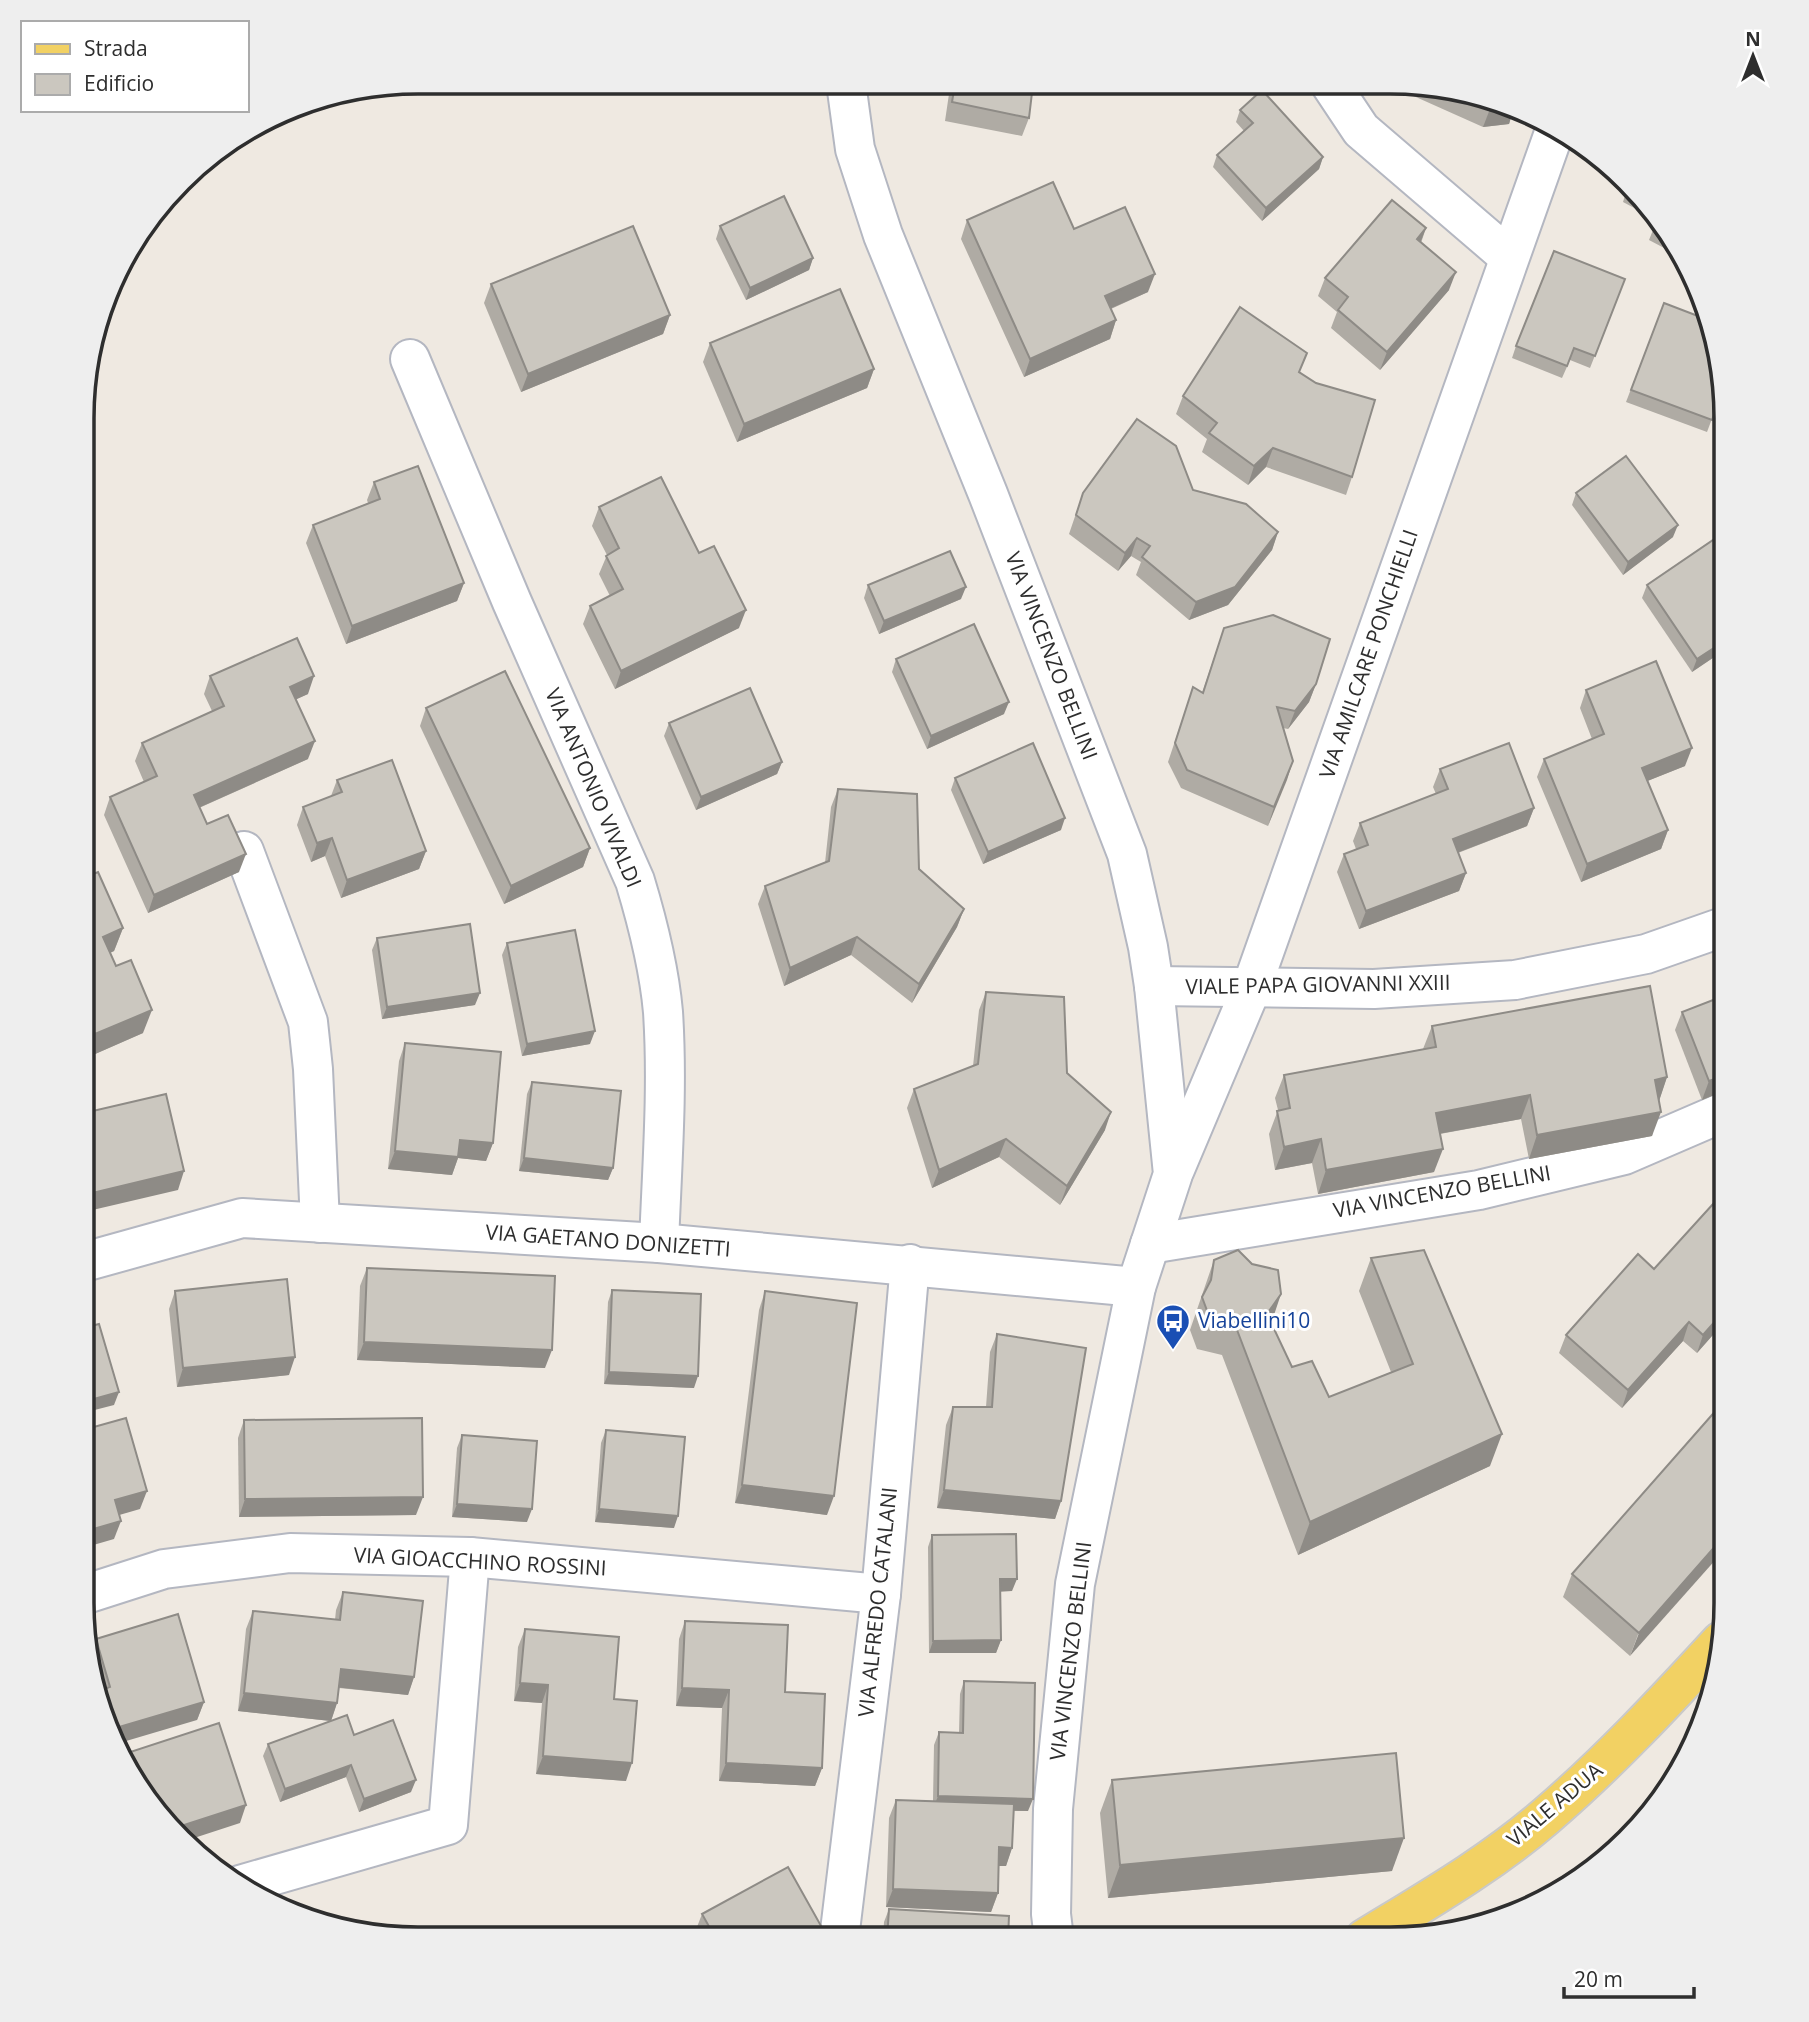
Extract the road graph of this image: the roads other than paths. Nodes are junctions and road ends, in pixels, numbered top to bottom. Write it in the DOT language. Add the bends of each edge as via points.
graph roads {
  1 [pos="848,94"];
  2 [pos="1337,94"];
  3 [pos="1552,138"];
  4 [pos="1509,257"];
  5 [pos="410,359"];
  6 [pos="244,851"];
  7 [pos="1714,930"];
  8 [pos="1154,986"];
  9 [pos="1251,989"];
  10 [pos="1714,1116"];
  11 [pos="1173,1174"];
  12 [pos="320,1223"];
  13 [pos="659,1243"];
  14 [pos="1150,1244"];
  15 [pos="94,1259"];
  16 [pos="910,1264"];
  17 [pos="1136,1287"];
  18 [pos="470,1557"];
  19 [pos="94,1591"];
  20 [pos="881,1594"];
  21 [pos="1709,1661"];
  22 [pos="1697,1681"];
  23 [pos="252,1882"];
  24 [pos="840,1927"];
  25 [pos="1053,1927"];
  26 [pos="1384,1927"];
  1 -- 8 [label="street, VIA VINCENZO BELLINI" via="855,149 883,235 1127,854"];
  2 -- 4 [label="street" via="1361,130"];
  3 -- 4 [label="street, VIA AMILCARE PONCHIELLI"];
  4 -- 9 [label="street, VIA AMILCARE PONCHIELLI"];
  5 -- 13 [label="street, VIA ANTONIO VIVALDI" via="644,910 663,1010"];
  6 -- 12 [label="street" via="308,1022"];
  7 -- 9 [label="street, VIALE PAPA GIOVANNI XXIII" via="1646,954 1515,980 1374,989"];
  8 -- 9 [label="street, VIALE PAPA GIOVANNI XXIII"];
  8 -- 11 [label="street, VIA VINCENZO BELLINI"];
  9 -- 11 [label="street, VIA AMILCARE PONCHIELLI"];
  10 -- 14 [label="street, VIA VINCENZO BELLINI" via="1624,1155 1479,1189"];
  11 -- 14 [label="street, VIA VINCENZO BELLINI"];
  12 -- 13 [label="street, VIA GAETANO DONIZETTI"];
  12 -- 15 [label="street, VIA GAETANO DONIZETTI" via="242,1218"];
  13 -- 16 [label="street, VIA GAETANO DONIZETTI"];
  14 -- 17 [label="street, VIA VINCENZO BELLINI"];
  16 -- 17 [label="street, VIA GAETANO DONIZETTI"];
  16 -- 20 [label="street, VIA ALFREDO CATALANI"];
  17 -- 25 [label="street, VIA VINCENZO BELLINI" via="1075,1584 1053,1809"];
  18 -- 19 [label="street, VIA GIOACCHINO ROSSINI" via="290,1553 164,1569"];
  18 -- 20 [label="street, VIA GIOACCHINO ROSSINI"];
  18 -- 23 [label="street" via="448,1825"];
  20 -- 24 [label="street, VIA ALFREDO CATALANI"];
  21 -- 22 [label="main road, VIALE ADUA"];
  22 -- 26 [label="main road, VIALE ADUA" via="1543,1819 1467,1876"];
}
